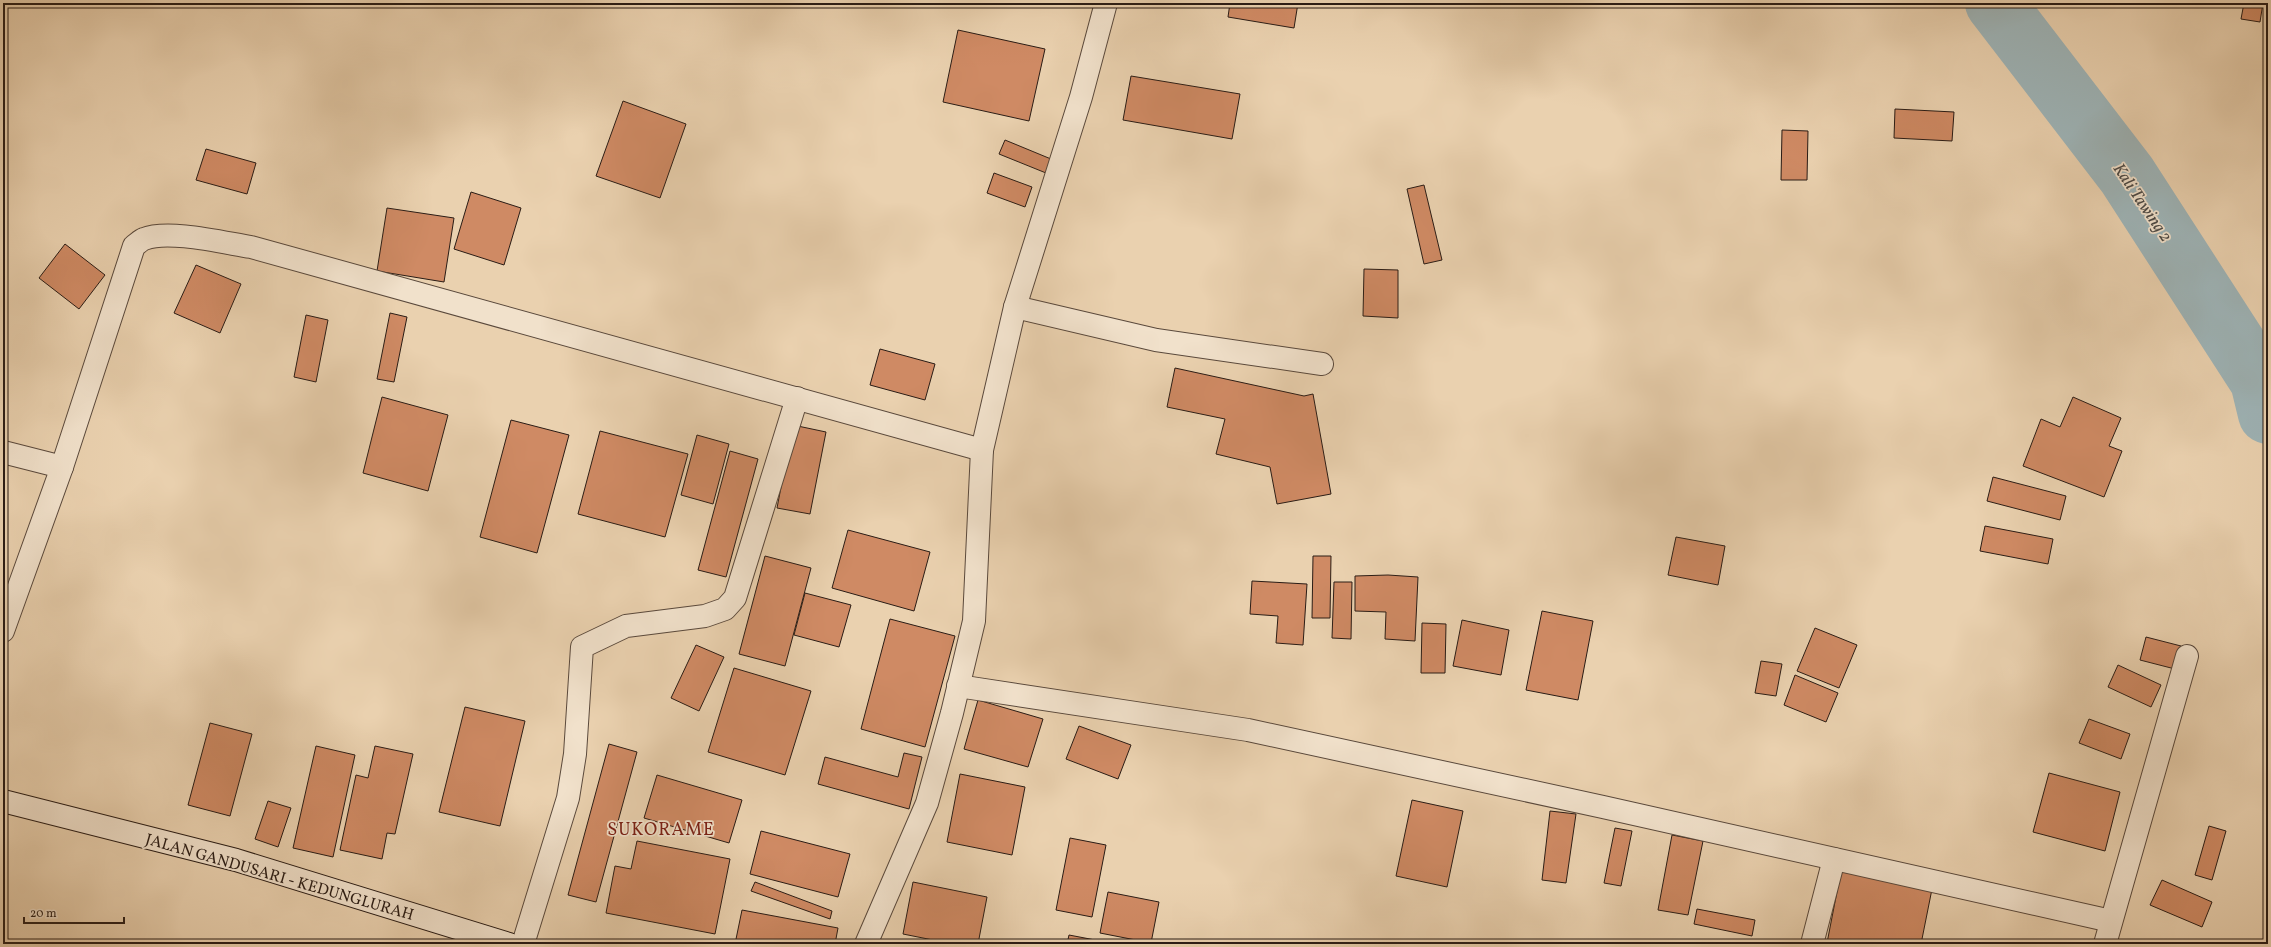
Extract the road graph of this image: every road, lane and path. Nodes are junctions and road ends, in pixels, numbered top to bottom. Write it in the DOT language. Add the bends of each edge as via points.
graph roads {
  1 [pos="1106,3"];
  2 [pos="1015,307"];
  3 [pos="1322,364"];
  4 [pos="797,398"];
  5 [pos="982,450"];
  6 [pos="3,452"];
  7 [pos="62,467"];
  8 [pos="3,631"];
  9 [pos="2187,656"];
  10 [pos="958,686"];
  11 [pos="3,801"];
  12 [pos="1834,859"];
  13 [pos="2111,921"];
  14 [pos="510,944"];
  15 [pos="523,944"];
  16 [pos="866,944"];
  17 [pos="1812,944"];
  18 [pos="2105,944"];
  1 -- 2 [label="street" via="1081,97"];
  2 -- 3 [label="street" via="1156,340"];
  2 -- 5 [label="street"];
  4 -- 5 [label="street"];
  4 -- 7 [label="street" via="251,247 179,236 157,236 144,239 134,246"];
  4 -- 15 [label="street" via="735,598 725,609 705,616 626,626 582,647 575,754 568,798"];
  5 -- 10 [label="street" via="974,621"];
  6 -- 7 [label="street"];
  7 -- 8 [label="street"];
  9 -- 13 [label="street"];
  10 -- 12 [label="street" via="1248,730"];
  10 -- 16 [label="street" via="927,803"];
  11 -- 14 [label="street, JALAN GANDUSARI - KEDUNGLURAH" via="236,860"];
  12 -- 13 [label="street"];
  12 -- 17 [label="street"];
  13 -- 18 [label="street"];
}
